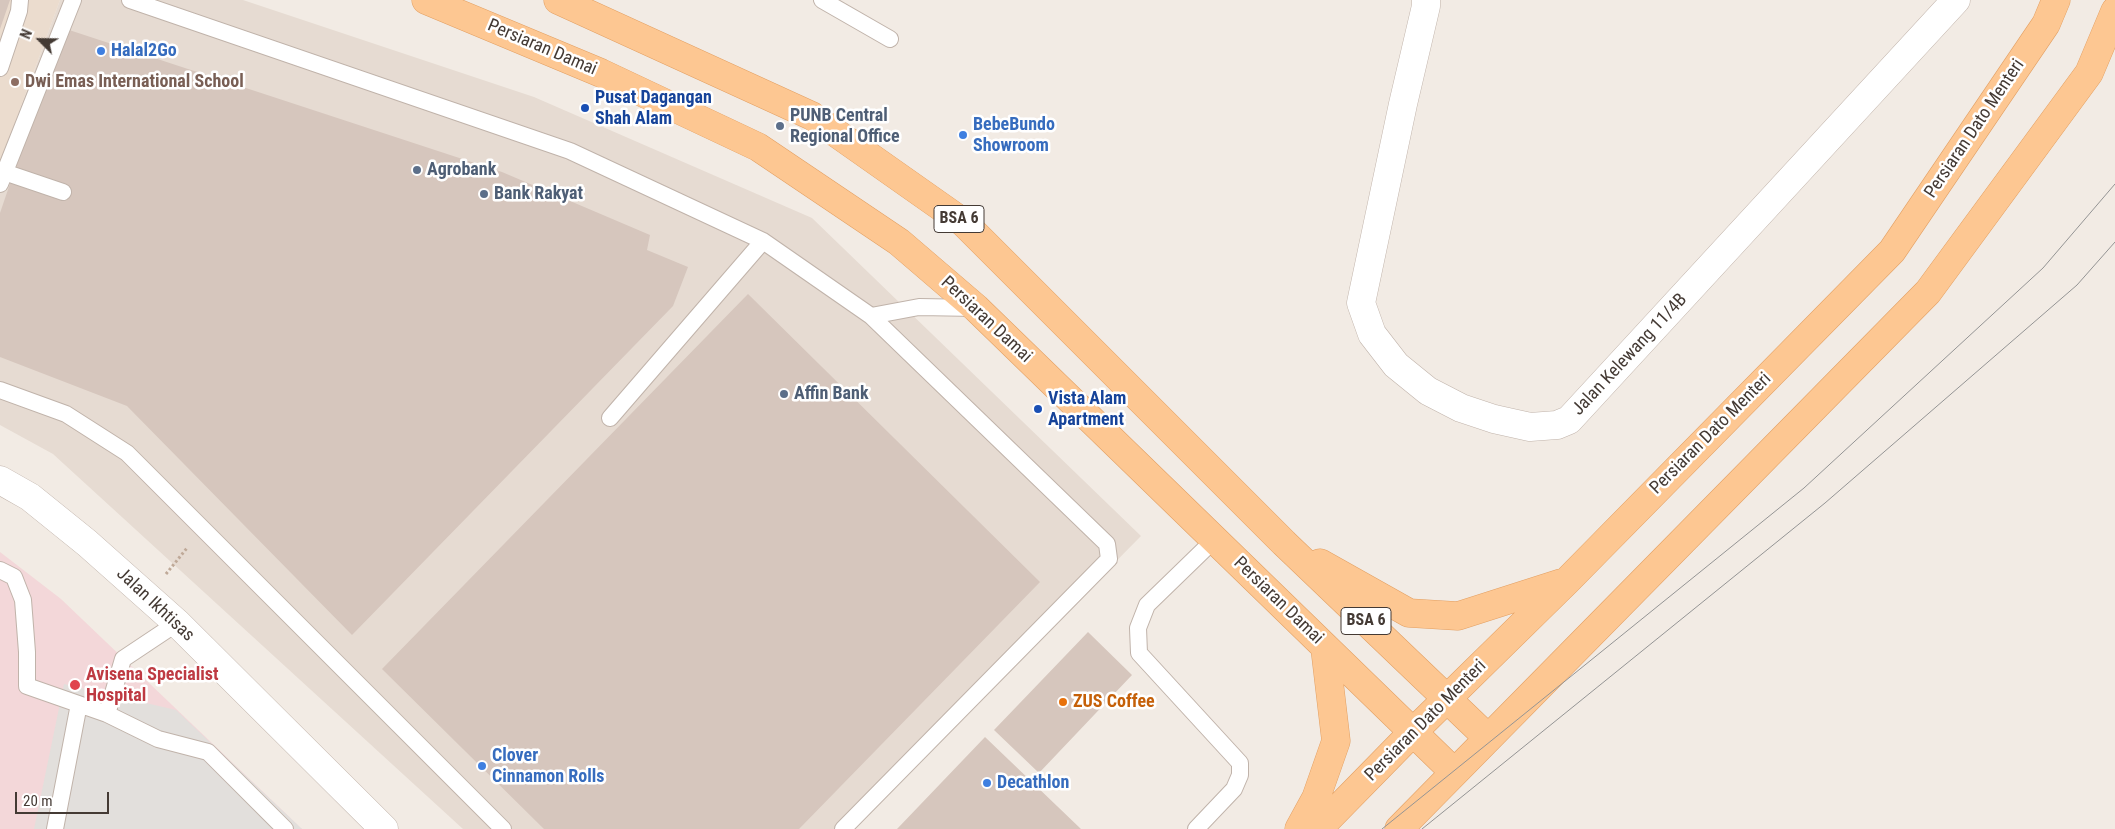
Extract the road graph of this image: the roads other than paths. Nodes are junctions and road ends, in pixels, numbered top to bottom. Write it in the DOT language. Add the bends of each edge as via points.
graph roads {
  1 [pos="20,0"];
  2 [pos="72,0"];
  3 [pos="130,0"];
  4 [pos="426,0"];
  5 [pos="558,0"];
  6 [pos="822,0"];
  7 [pos="1426,0"];
  8 [pos="1956,0"];
  9 [pos="2056,0"];
  10 [pos="2115,11"];
  11 [pos="890,39"];
  12 [pos="0,68"];
  13 [pos="2,178"];
  14 [pos="63,192"];
  15 [pos="763,241"];
  16 [pos="976,308"];
  17 [pos="871,316"];
  18 [pos="0,390"];
  19 [pos="610,418"];
  20 [pos="0,480"];
  21 [pos="1214,540"];
  22 [pos="1284,542"];
  23 [pos="0,570"];
  24 [pos="1568,581"];
  25 [pos="177,624"];
  26 [pos="1325,648"];
  27 [pos="1447,699"];
  28 [pos="79,704"];
  29 [pos="107,714"];
  30 [pos="1413,732"];
  31 [pos="1488,738"];
  32 [pos="1454,772"];
  33 [pos="55,829"];
  34 [pos="285,829"];
  35 [pos="384,829"];
  36 [pos="503,829"];
  37 [pos="844,829"];
  38 [pos="1196,829"];
  39 [pos="1299,829"];
  40 [pos="1318,829"];
  41 [pos="1400,829"];
  1 -- 12 [label="lane"];
  2 -- 13 [label="lane"];
  3 -- 15 [label="lane" via="570,150"];
  4 -- 16 [label="main road, Persiaran Damai / BSA 6" via="602,73 758,147 899,242"];
  5 -- 22 [label="main road, BSA 6" via="812,116 964,223"];
  6 -- 11 [label="lane"];
  7 -- 8 [label="street, Jalan Kelewang 11/4B" via="1361,303 1372,334 1396,365 1428,391 1461,408 1530,427 1557,425 1570,420"];
  9 -- 24 [label="main road, Persiaran Dato Menteri" via="2046,24 1892,251"];
  10 -- 31 [label="main road" via="2089,73 1928,292"];
  13 -- 14 [label="lane"];
  15 -- 17 [label="lane"];
  15 -- 19 [label="lane"];
  16 -- 17 [label="lane" via="919,307"];
  16 -- 21 [label="main road, Persiaran Damai / BSA 6"];
  17 -- 37 [label="lane" via="1107,544 1109,559"];
  18 -- 36 [label="lane" via="66,414 127,453"];
  20 -- 25 [label="street, Jalan Ikhtisas" via="30,497 87,543"];
  21 -- 26 [label="main road, Persiaran Damai / BSA 6"];
  21 -- 38 [label="lane" via="1147,605 1138,628 1139,653 1240,763 1240,775 1234,789"];
  22 -- 24 [label="main road" via="1408,614 1458,616"];
  22 -- 27 [label="main road, BSA 6"];
  23 -- 28 [label="lane" via="14,577 22,600 27,686"];
  24 -- 27 [label="main road, Persiaran Dato Menteri"];
  25 -- 29 [label="lane" via="123,659"];
  25 -- 35 [label="street, Jalan Ikhtisas"];
  26 -- 30 [label="main road, Persiaran Damai / BSA 6"];
  26 -- 39 [label="main road" via="1336,741 1316,798"];
  27 -- 30 [label="main road, Persiaran Dato Menteri"];
  27 -- 31 [label="main road, BSA 6"];
  28 -- 29 [label="lane"];
  28 -- 33 [label="lane"];
  29 -- 34 [label="lane" via="158,739 208,752"];
  30 -- 32 [label="main road, Persiaran Damai / BSA 6"];
  30 -- 40 [label="main road, Persiaran Dato Menteri"];
  31 -- 32 [label="main road"];
  32 -- 41 [label="main road"];
}
